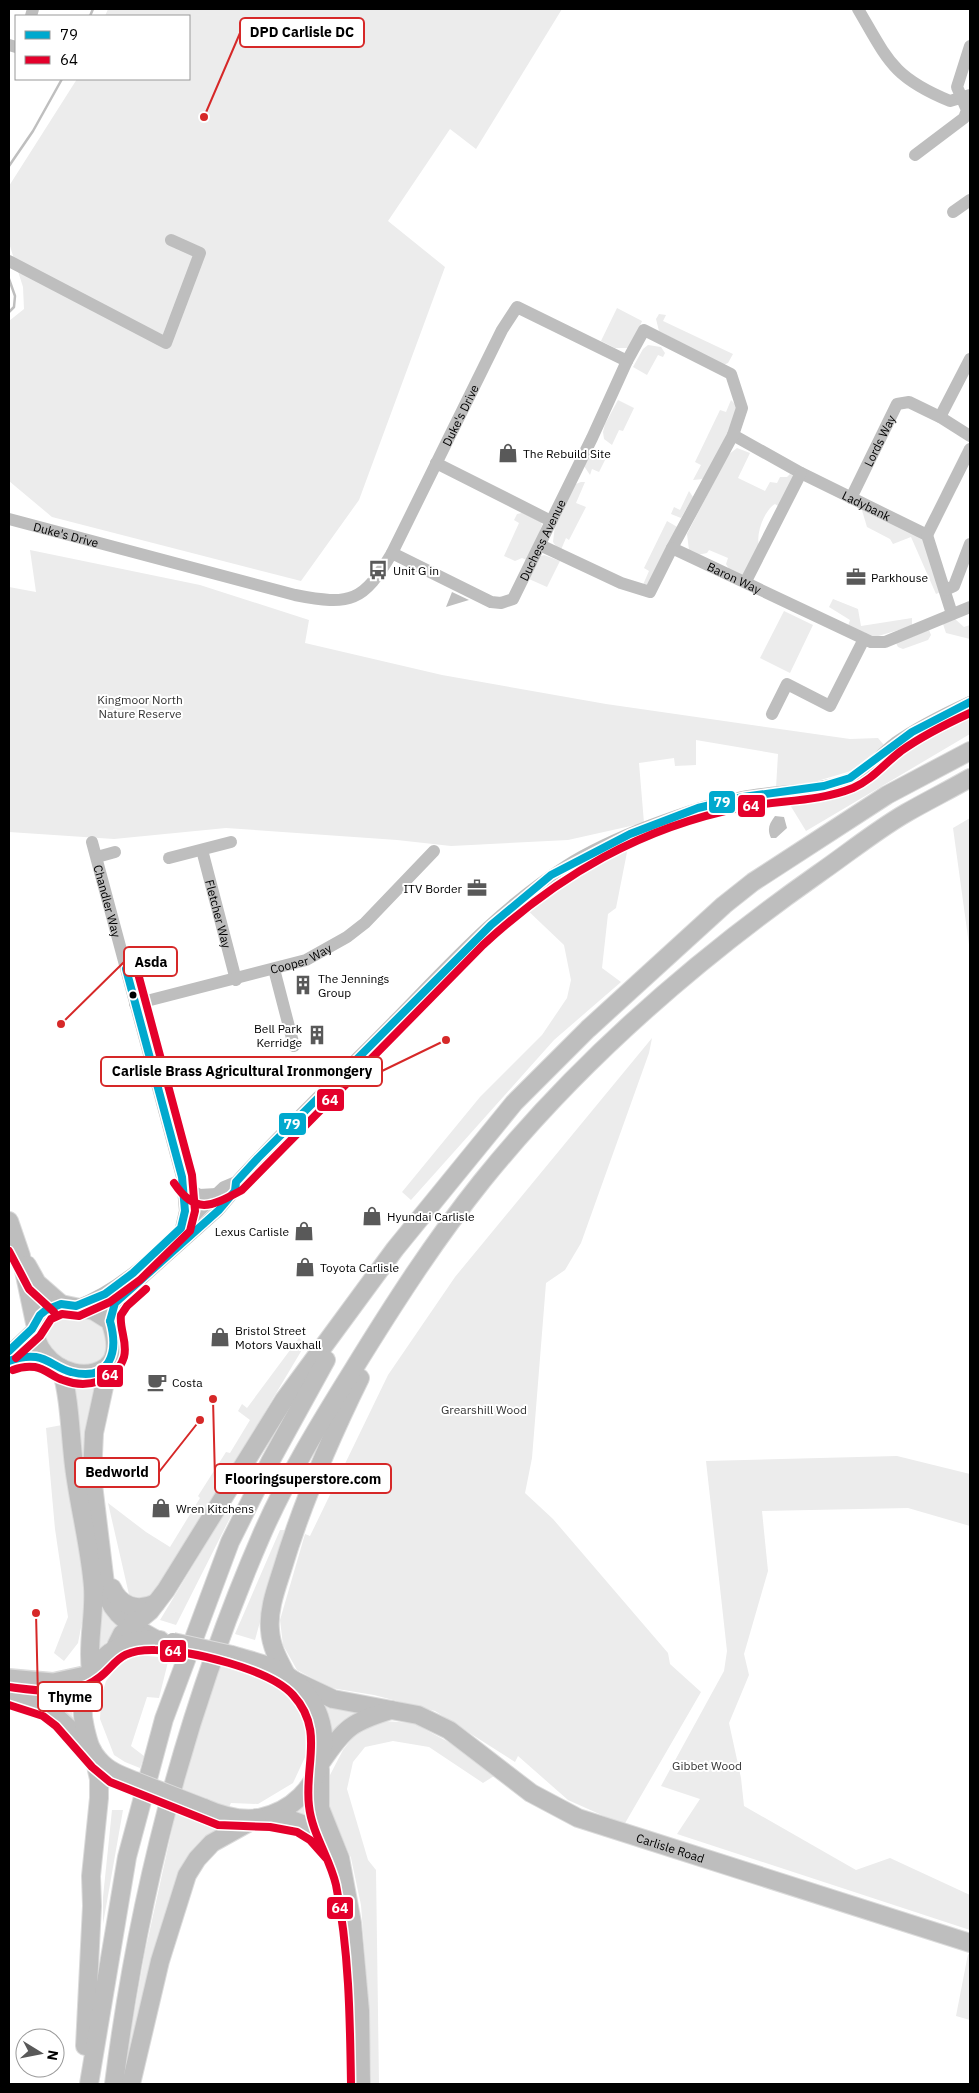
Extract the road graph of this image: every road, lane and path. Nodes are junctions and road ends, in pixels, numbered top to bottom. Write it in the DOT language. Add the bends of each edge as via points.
graph roads {
  1 [pos="858,9"];
  2 [pos="970,46"];
  3 [pos="966,96"];
  4 [pos="915,155"];
  5 [pos="970,200"];
  6 [pos="952,212"];
  7 [pos="171,240"];
  8 [pos="9,261"];
  9 [pos="970,359"];
  10 [pos="627,361"];
  11 [pos="940,417"];
  12 [pos="733,435"];
  13 [pos="970,436"];
  14 [pos="970,450"];
  15 [pos="436,463"];
  16 [pos="801,473"];
  17 [pos="851,498"];
  18 [pos="9,519"];
  19 [pos="550,521"];
  20 [pos="927,535"];
  21 [pos="970,544"];
  22 [pos="540,545"];
  23 [pos="672,548"];
  24 [pos="392,553"];
  25 [pos="746,581"];
  26 [pos="945,590"];
  27 [pos="970,607"];
  28 [pos="952,614"];
  29 [pos="970,616"];
  30 [pos="864,639"];
  31 [pos="970,702"];
  32 [pos="772,714"];
  33 [pos="970,751"];
  34 [pos="970,778"];
  35 [pos="92,842"];
  36 [pos="231,842"];
  37 [pos="202,850"];
  38 [pos="434,851"];
  39 [pos="115,852"];
  40 [pos="97,857"];
  41 [pos="169,858"];
  42 [pos="274,969"];
  43 [pos="236,980"];
  44 [pos="135,1004"];
  45 [pos="294,1046"];
  46 [pos="182,1177"];
  47 [pos="236,1182"];
  48 [pos="189,1188"];
  49 [pos="217,1194"];
  50 [pos="195,1216"];
  51 [pos="9,1221"];
  52 [pos="21,1256"];
  53 [pos="404,1288"];
  54 [pos="358,1300"];
  55 [pos="68,1305"];
  56 [pos="110,1321"];
  57 [pos="34,1326"];
  58 [pos="9,1350"];
  59 [pos="9,1360"];
  60 [pos="54,1364"];
  61 [pos="109,1364"];
  62 [pos="104,1572"];
  63 [pos="156,1603"];
  64 [pos="133,1626"];
  65 [pos="165,1641"];
  66 [pos="116,1646"];
  67 [pos="90,1672"];
  68 [pos="9,1677"];
  69 [pos="290,1678"];
  70 [pos="9,1695"];
  71 [pos="391,1710"];
  72 [pos="92,1750"];
  73 [pos="321,1765"];
  74 [pos="258,1818"];
  75 [pos="340,1858"];
  76 [pos="970,1944"];
  77 [pos="82,2084"];
  78 [pos="89,2084"];
  79 [pos="114,2084"];
  80 [pos="131,2084"];
  81 [pos="361,2084"];
  1 -- 3 [label="street" via="892,66 909,82 950,101"];
  2 -- 3 [label="street" via="957,87"];
  3 -- 4 [label="street" via="964,118"];
  5 -- 6 [label="street"];
  7 -- 8 [label="street" via="200,253 166,343"];
  9 -- 11 [label="street"];
  10 -- 12 [label="street" via="644,330 731,374 742,408"];
  10 -- 15 [label="street, Duke's Drive" via="517,307 502,330"];
  10 -- 19 [label="street, Duchess Avenue"];
  11 -- 13 [label="street, Lords Way"];
  11 -- 17 [label="street, Lords Way" via="909,402 897,404"];
  12 -- 16 [label="street, Ladybank"];
  12 -- 23 [label="street"];
  14 -- 20 [label="street"];
  15 -- 19 [label="street"];
  15 -- 24 [label="street, Duke's Drive"];
  16 -- 17 [label="street, Ladybank"];
  16 -- 25 [label="street"];
  17 -- 20 [label="street, Ladybank"];
  18 -- 24 [label="street, Duke's Drive" via="329,602 367,590"];
  19 -- 22 [label="street, Duchess Avenue"];
  20 -- 26 [label="street"];
  21 -- 26 [label="street" via="954,586"];
  22 -- 23 [label="street" via="650,592"];
  22 -- 24 [label="street, Duchess Avenue" via="514,599 501,604"];
  23 -- 25 [label="street, Baron Way"];
  25 -- 30 [label="street, Baron Way"];
  26 -- 28 [label="street"];
  27 -- 28 [label="street, Baron Way"];
  28 -- 29 [label="street"];
  28 -- 30 [label="street, Baron Way" via="885,642"];
  30 -- 32 [label="street" via="830,706 787,684"];
  31 -- 47 [label="street" via="924,724 893,745 867,769 849,779 815,788 742,797 688,813 619,839 567,865 501,916"];
  33 -- 54 [label="highway" via="887,796 753,882 724,905 588,1029 514,1103 394,1249"];
  34 -- 53 [label="highway" via="902,815 751,921 658,998 579,1074 481,1182"];
  35 -- 40 [label="street, Chandler Way"];
  36 -- 37 [label="street"];
  37 -- 41 [label="street"];
  37 -- 43 [label="street, Fletcher Way"];
  38 -- 42 [label="street, Cooper Way" via="365,923 347,937 306,960"];
  39 -- 40 [label="street, Chandler Way"];
  40 -- 44 [label="street, Chandler Way"];
  42 -- 43 [label="street, Cooper Way"];
  42 -- 45 [label="street"];
  43 -- 44 [label="street, Cooper Way"];
  44 -- 46 [label="street, Chandler Way"];
  46 -- 48 [label="street, Chandler Way"];
  46 -- 50 [label="street, Chandler Way"];
  47 -- 49 [label="street"];
  47 -- 50 [label="street" via="235,1191"];
  48 -- 49 [label="street" via="200,1195"];
  48 -- 50 [label="street, Chandler Way"];
  49 -- 50 [label="street"];
  50 -- 55 [label="street, Chandler Way" via="105,1294"];
  50 -- 56 [label="street" via="115,1303"];
  51 -- 52 [label="highway"];
  52 -- 55 [label="highway" via="38,1283"];
  52 -- 57 [label="highway"];
  53 -- 69 [label="highway" via="328,1444 287,1553 271,1612 270,1630 276,1655"];
  53 -- 79 [label="highway" via="305,1448 263,1532 221,1636 181,1756 152,1865 124,2006"];
  54 -- 63 [label="highway" via="284,1400"];
  54 -- 78 [label="highway" via="230,1542 164,1719 128,1857"];
  55 -- 56 [label="highway" via="101,1314"];
  55 -- 57 [label="highway" via="46,1310"];
  56 -- 61 [label="highway" via="115,1341 114,1355"];
  57 -- 58 [label="street"];
  57 -- 60 [label="highway" via="37,1348"];
  59 -- 60 [label="street" via="28,1357"];
  60 -- 61 [label="highway" via="86,1374"];
  60 -- 67 [label="highway" via="67,1392 74,1465 93,1587"];
  61 -- 62 [label="highway" via="94,1433 92,1461 93,1494"];
  62 -- 63 [label="highway" via="119,1601 138,1608"];
  62 -- 64 [label="highway" via="108,1600"];
  63 -- 64 [label="highway"];
  64 -- 65 [label="highway"];
  64 -- 66 [label="highway" via="122,1634"];
  65 -- 66 [label="highway"];
  65 -- 69 [label="highway, Carlisle Road, bridge" via="264,1665"];
  66 -- 67 [label="highway"];
  67 -- 68 [label="main road" via="53,1681"];
  67 -- 72 [label="highway" via="83,1690 82,1712"];
  69 -- 71 [label="highway, Carlisle Road" via="340,1701"];
  69 -- 73 [label="highway" via="305,1693 319,1717 323,1734"];
  70 -- 72 [label="main road" via="48,1708"];
  71 -- 73 [label="highway, Carlisle Road" via="350,1727 339,1736"];
  71 -- 76 [label="highway, Carlisle Road" via="418,1715 448,1730 531,1793 578,1818"];
  72 -- 74 [label="highway, bridge" via="107,1768 135,1781 230,1816"];
  72 -- 77 [label="highway" via="99,1779 99,1798 91,1876"];
  73 -- 74 [label="highway, Carlisle Road" via="294,1801"];
  73 -- 75 [label="highway" via="320,1808"];
  74 -- 75 [label="highway" via="282,1818 305,1825 317,1832"];
  74 -- 80 [label="highway, Carlisle Road" via="212,1843 187,1875 160,1961"];
  75 -- 81 [label="highway" via="352,1923 360,2011"];
}
